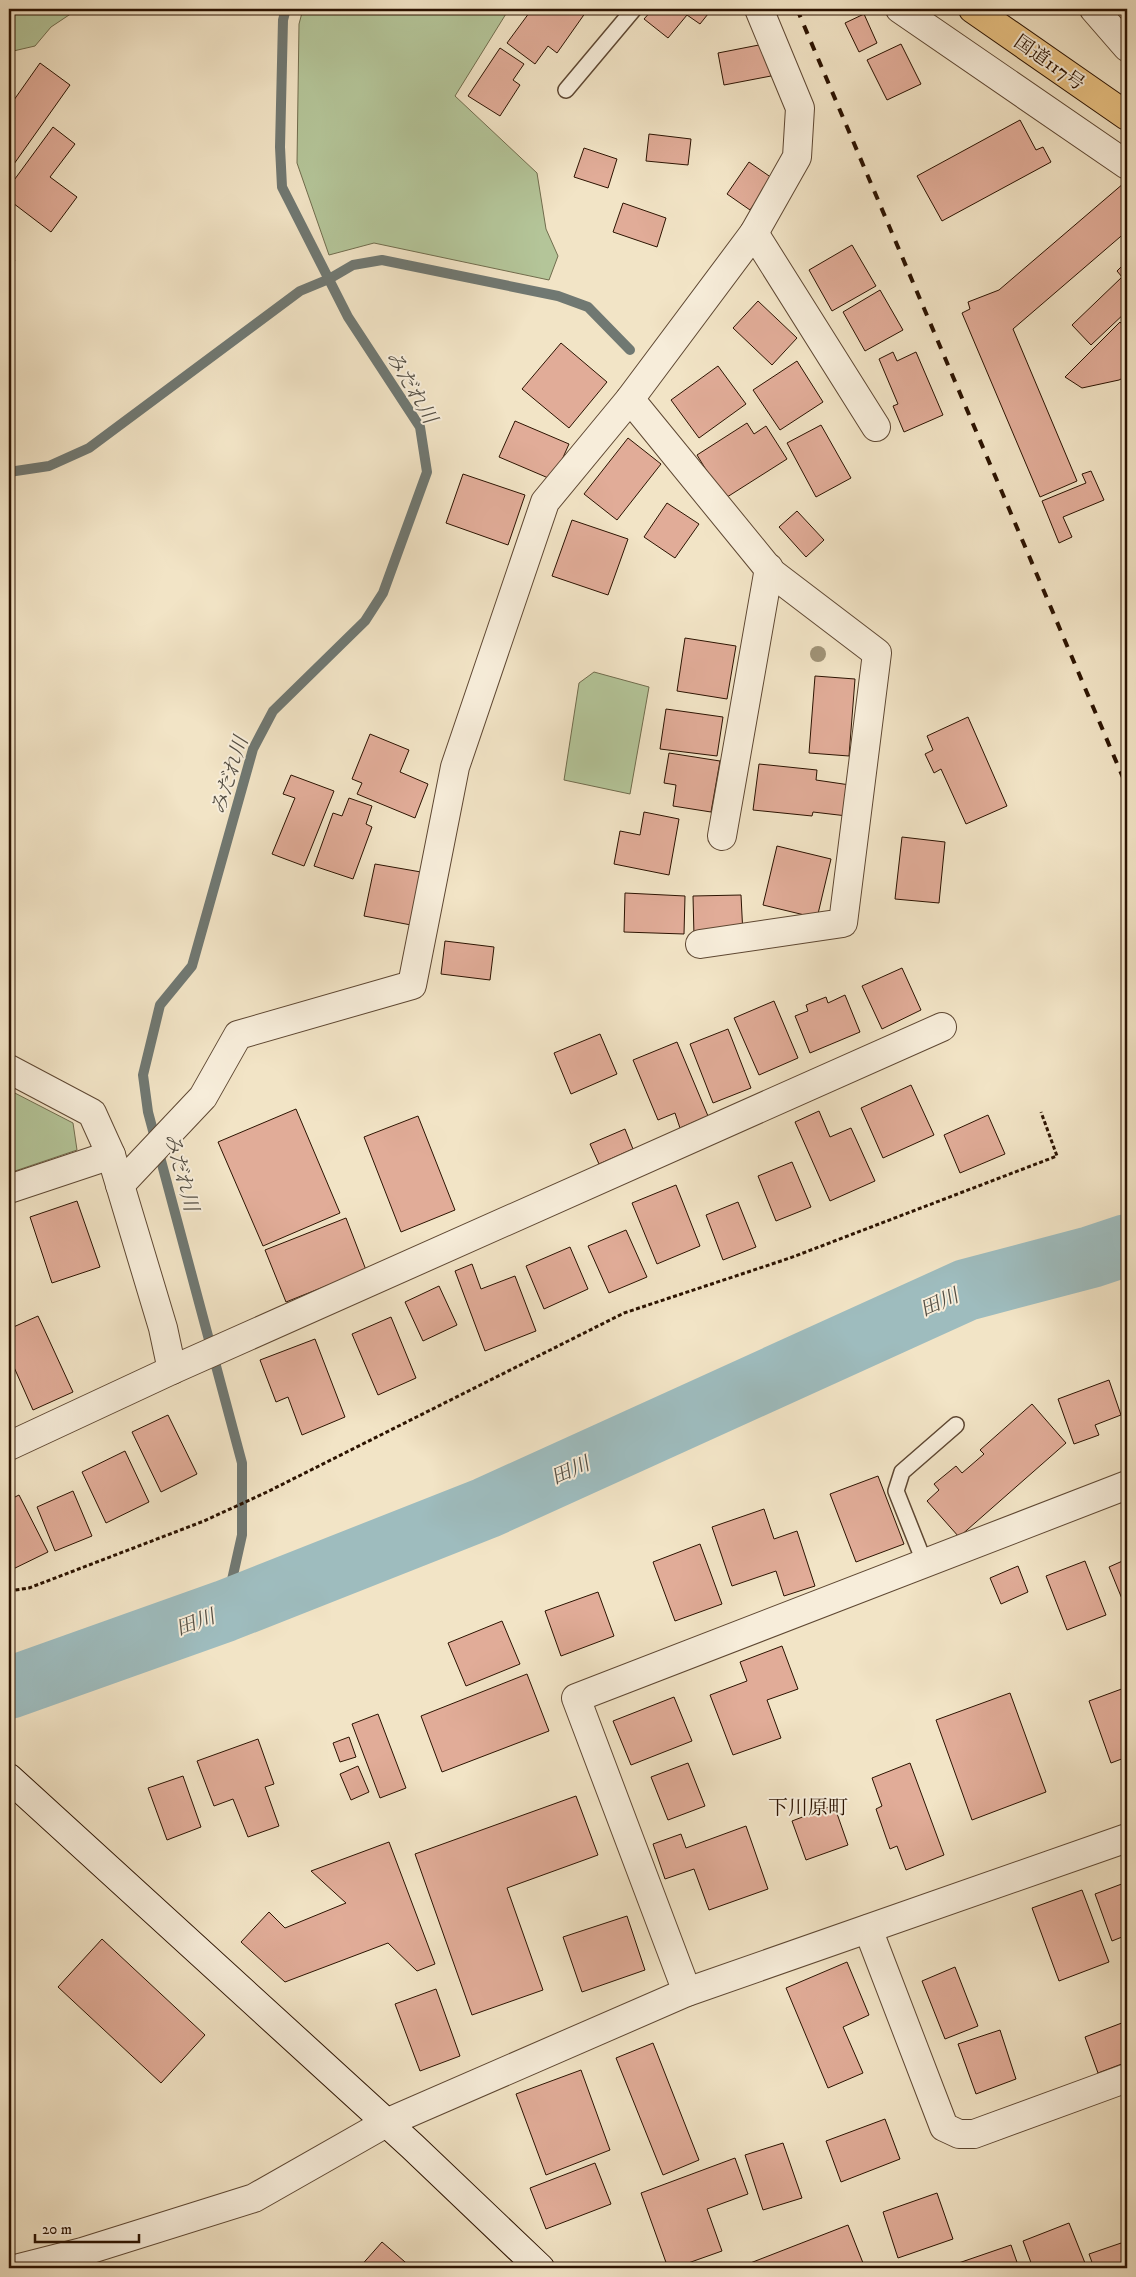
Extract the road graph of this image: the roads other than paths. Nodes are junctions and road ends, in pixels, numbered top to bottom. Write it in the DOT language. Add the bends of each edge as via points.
graph roads {
  1 [pos="634,9"];
  2 [pos="759,9"];
  3 [pos="903,9"];
  4 [pos="973,9"];
  5 [pos="1094,9"];
  6 [pos="1127,47"];
  7 [pos="566,90"];
  8 [pos="1127,116"];
  9 [pos="1127,165"];
  10 [pos="754,233"];
  11 [pos="630,399"];
  12 [pos="876,427"];
  13 [pos="768,568"];
  14 [pos="722,836"];
  15 [pos="700,944"];
  16 [pos="942,1027"];
  17 [pos="9,1069"];
  18 [pos="111,1154"];
  19 [pos="120,1185"];
  20 [pos="9,1189"];
  21 [pos="172,1370"];
  22 [pos="956,1425"];
  23 [pos="9,1446"];
  24 [pos="1127,1485"];
  25 [pos="925,1564"];
  26 [pos="9,1778"];
  27 [pos="1127,1838"];
  28 [pos="868,1929"];
  29 [pos="688,1992"];
  30 [pos="1127,2078"];
  31 [pos="386,2123"];
  32 [pos="85,2260"];
  33 [pos="19,2268"];
  34 [pos="540,2268"];
  1 -- 7 [label="lane"];
  2 -- 10 [label="street" via="800,108 798,157"];
  3 -- 9 [label="street"];
  4 -- 8 [label="highway, 国道117号"];
  5 -- 6 [label="street"];
  10 -- 11 [label="street"];
  10 -- 12 [label="street"];
  11 -- 13 [label="street"];
  11 -- 19 [label="street" via="545,502 455,767 412,985 238,1035 203,1097"];
  13 -- 14 [label="street"];
  13 -- 15 [label="street" via="877,653 843,924"];
  16 -- 21 [label="street"];
  17 -- 18 [label="street" via="92,1113"];
  18 -- 19 [label="street"];
  18 -- 20 [label="street"];
  19 -- 21 [label="street" via="163,1328"];
  21 -- 23 [label="street"];
  22 -- 25 [label="lane" via="902,1472 896,1491"];
  24 -- 25 [label="street"];
  25 -- 29 [label="street" via="576,1698"];
  26 -- 31 [label="street"];
  27 -- 28 [label="street"];
  28 -- 29 [label="street"];
  28 -- 30 [label="street" via="944,2127 959,2134 974,2134"];
  29 -- 31 [label="street"];
  31 -- 32 [label="street" via="254,2198"];
  31 -- 34 [label="street"];
  32 -- 33 [label="street"];
}
